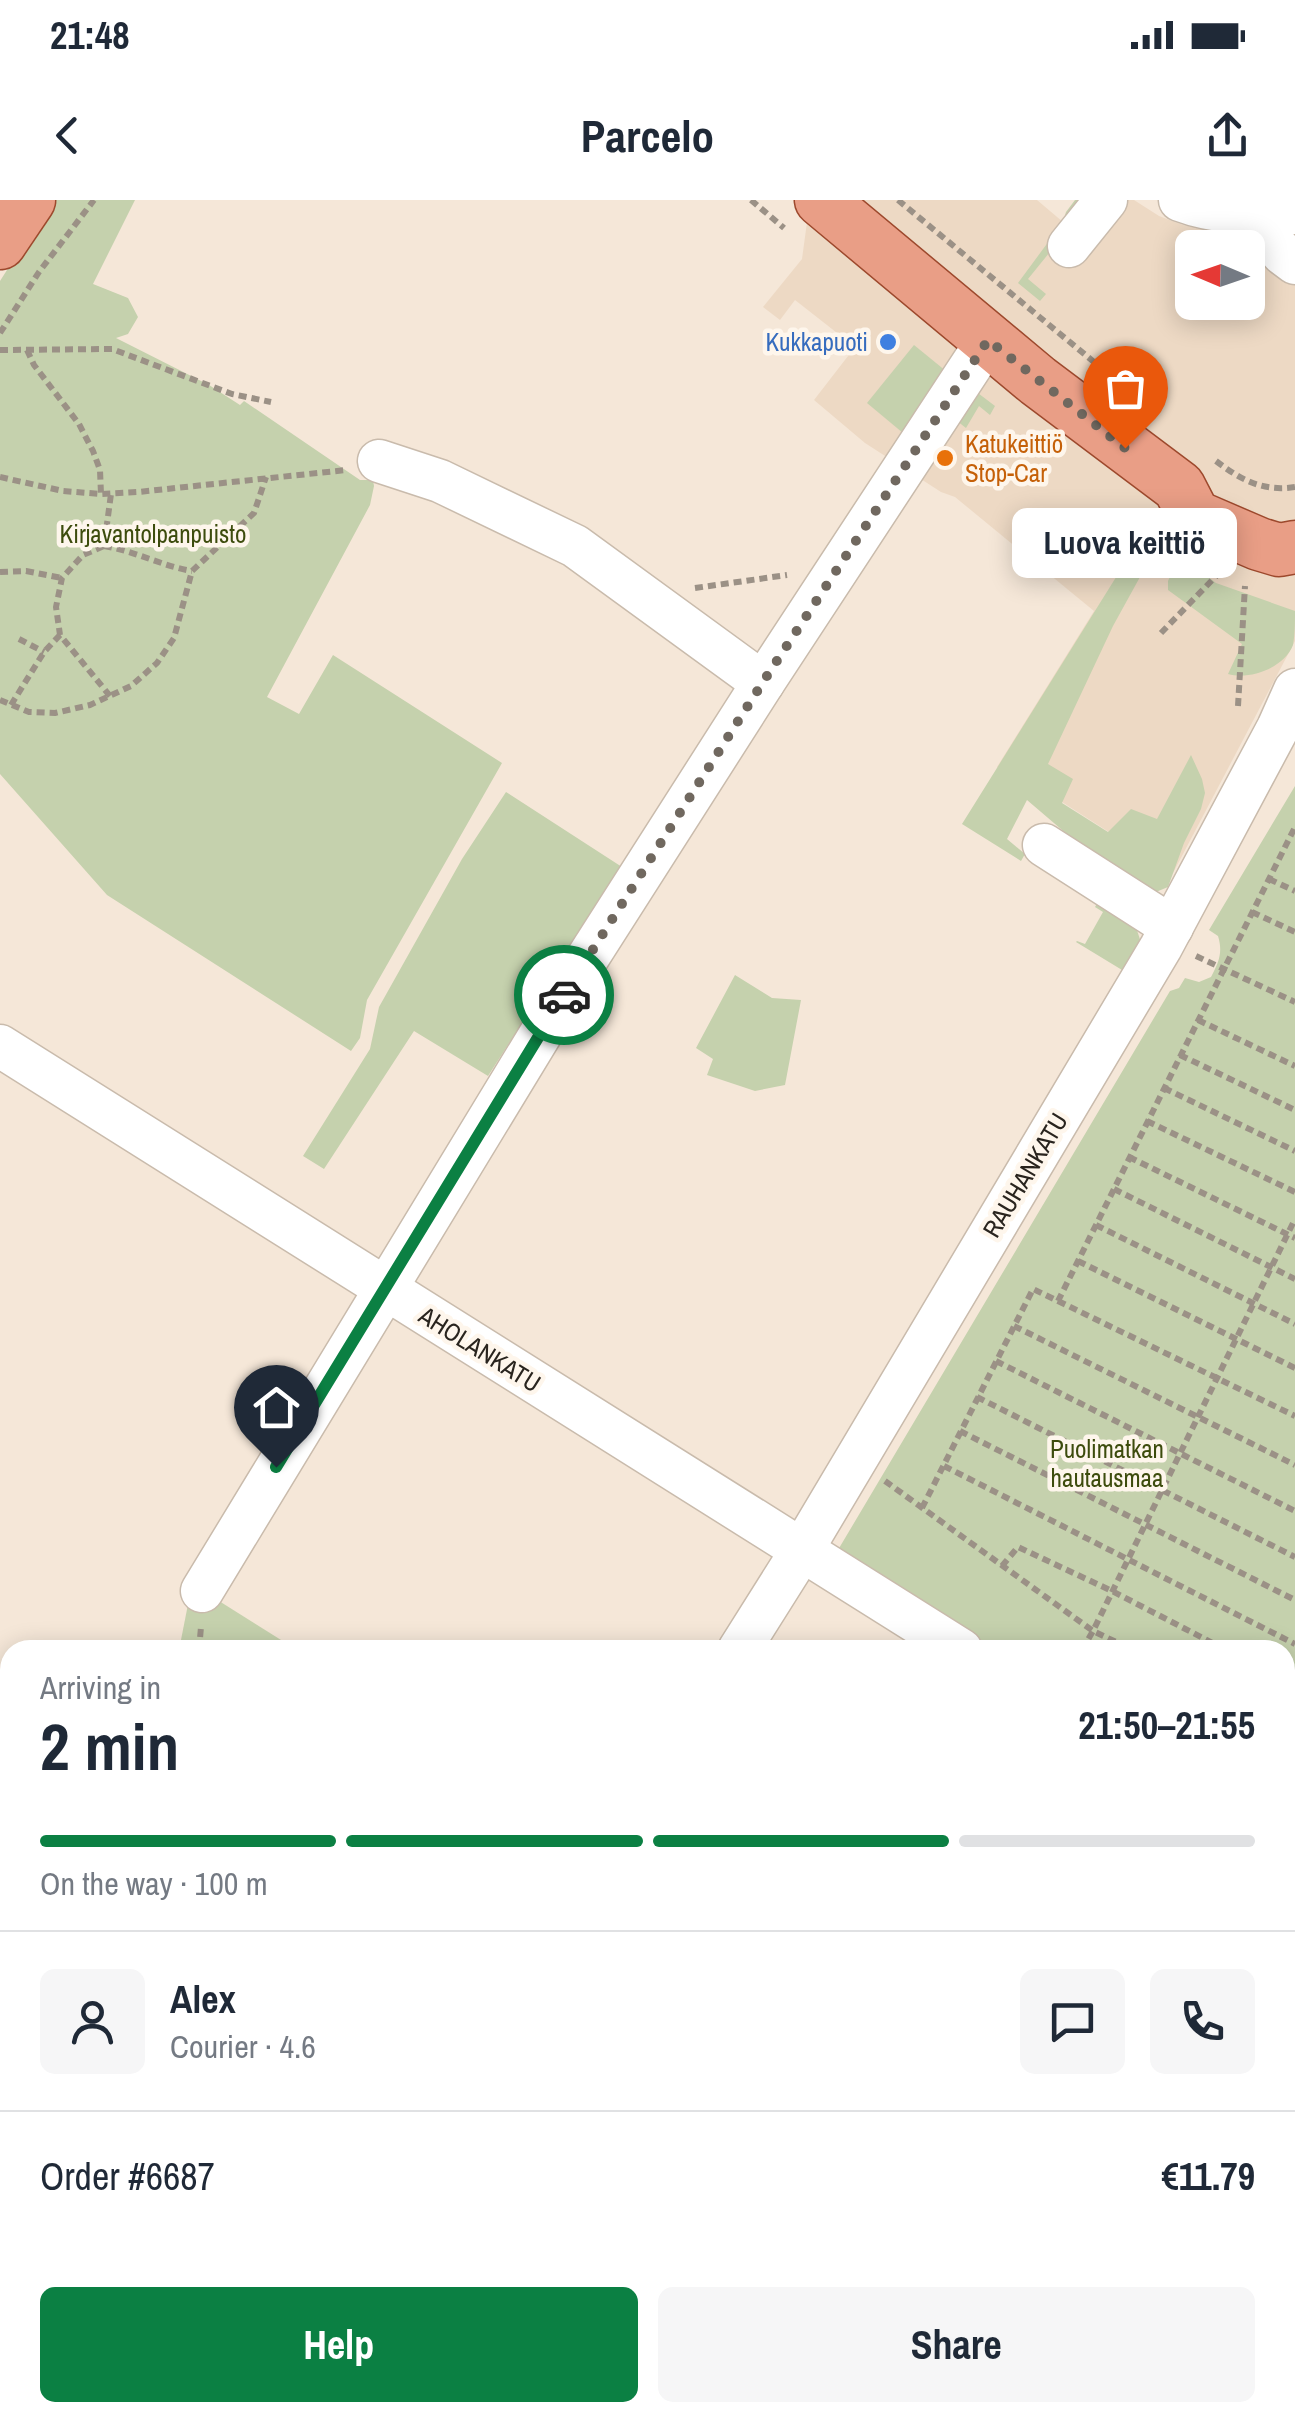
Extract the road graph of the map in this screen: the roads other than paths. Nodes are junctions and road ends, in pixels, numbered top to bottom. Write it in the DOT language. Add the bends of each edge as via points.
graph roads {
  1 [pos="29,200"];
  2 [pos="821,200"];
  3 [pos="1106,200"];
  4 [pos="1180,200"];
  5 [pos="1280,213"];
  6 [pos="0,243"];
  7 [pos="1069,246"];
  8 [pos="1295,262"];
  9 [pos="988,340"];
  10 [pos="389,465"];
  11 [pos="1194,470"];
  12 [pos="1295,522"];
  13 [pos="1295,547"];
  14 [pos="763,682"];
  15 [pos="1295,690"];
  16 [pos="1044,844"];
  17 [pos="1179,939"];
  18 [pos="0,1046"];
  19 [pos="384,1289"];
  20 [pos="802,1550"];
  21 [pos="202,1591"];
  22 [pos="745,1640"];
  23 [pos="944,1640"];
  1 -- 6 [label="main road"];
  2 -- 9 [label="main road"];
  3 -- 7 [label="street"];
  4 -- 5 [label="street" via="1214,210"];
  5 -- 8 [label="street" via="1266,235"];
  9 -- 11 [label="main road" via="1067,403"];
  9 -- 14 [label="street"];
  10 -- 14 [label="street" via="440,481 574,546"];
  11 -- 12 [label="main road" via="1205,486"];
  11 -- 13 [label="main road" via="1194,516 1258,544"];
  14 -- 19 [label="street"];
  15 -- 17 [label="street, RAUHANKATU"];
  16 -- 17 [label="street"];
  17 -- 20 [label="street, RAUHANKATU"];
  18 -- 19 [label="street, AHOLANKATU"];
  19 -- 20 [label="street, AHOLANKATU"];
  19 -- 21 [label="street"];
  20 -- 22 [label="street, RAUHANKATU"];
  20 -- 23 [label="street, AHOLANKATU"];
}
